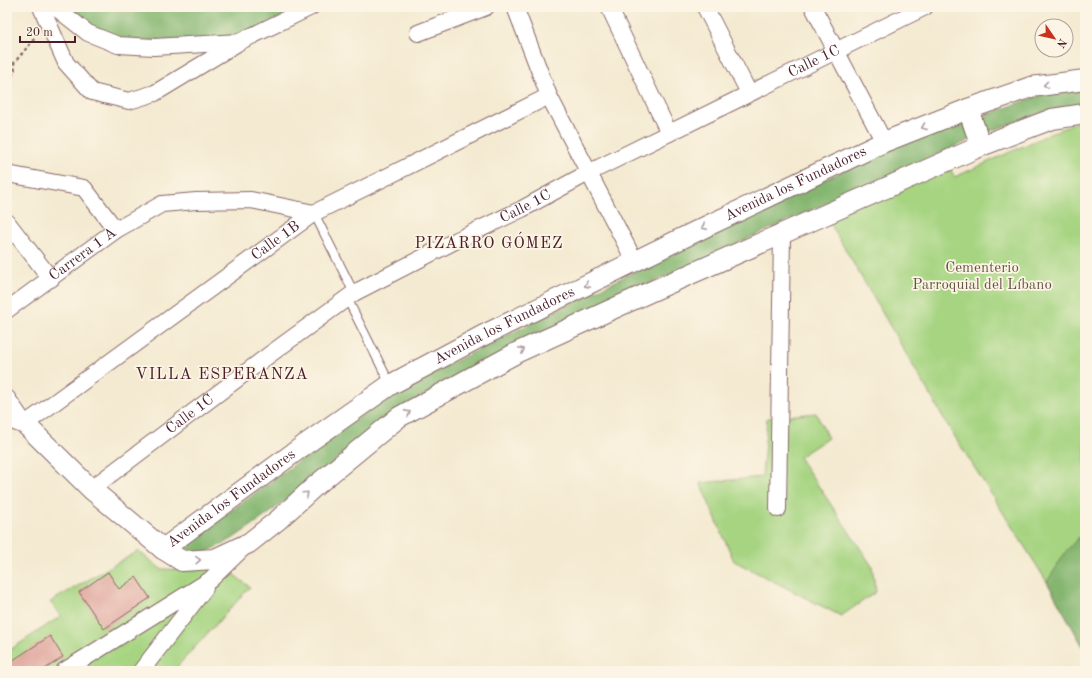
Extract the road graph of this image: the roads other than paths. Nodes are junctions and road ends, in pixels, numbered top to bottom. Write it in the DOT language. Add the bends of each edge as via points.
graph roads {
  1 [pos="41,7"];
  2 [pos="55,7"];
  3 [pos="311,7"];
  4 [pos="486,7"];
  5 [pos="515,7"];
  6 [pos="609,7"];
  7 [pos="705,7"];
  8 [pos="813,7"];
  9 [pos="923,7"];
  10 [pos="418,33"];
  11 [pos="239,42"];
  12 [pos="836,51"];
  13 [pos="1085,80"];
  14 [pos="749,93"];
  15 [pos="549,96"];
  16 [pos="968,109"];
  17 [pos="1085,114"];
  18 [pos="669,133"];
  19 [pos="884,142"];
  20 [pos="981,146"];
  21 [pos="588,173"];
  22 [pos="7,174"];
  23 [pos="314,213"];
  24 [pos="7,222"];
  25 [pos="116,230"];
  26 [pos="782,235"];
  27 [pos="635,262"];
  28 [pos="51,279"];
  29 [pos="350,295"];
  30 [pos="7,310"];
  31 [pos="390,385"];
  32 [pos="7,398"];
  33 [pos="16,420"];
  34 [pos="91,489"];
  35 [pos="778,509"];
  36 [pos="249,543"];
  37 [pos="163,549"];
  38 [pos="210,580"];
  39 [pos="64,671"];
  40 [pos="141,671"];
  1 -- 11 [label="street" via="66,63 92,92 129,101 155,93"];
  2 -- 11 [label="street" via="88,33 118,45 154,48"];
  3 -- 11 [label="street"];
  4 -- 10 [label="street"];
  5 -- 15 [label="street"];
  6 -- 18 [label="street"];
  7 -- 14 [label="street"];
  8 -- 12 [label="street"];
  9 -- 12 [label="street, Calle 1C"];
  12 -- 14 [label="street, Calle 1C"];
  12 -- 19 [label="street"];
  13 -- 16 [label="street, Avenida los Fundadores, one-way" via="1032,87"];
  14 -- 18 [label="street, Calle 1C"];
  15 -- 21 [label="street"];
  15 -- 23 [label="street, Calle 1B"];
  16 -- 19 [label="street, Avenida los Fundadores, one-way"];
  16 -- 20 [label="street"];
  17 -- 20 [label="street, Avenida los Fundadores" via="1052,120"];
  18 -- 21 [label="street, Calle 1C"];
  19 -- 27 [label="street, Avenida los Fundadores, one-way"];
  20 -- 26 [label="street, Avenida los Fundadores"];
  21 -- 27 [label="street"];
  21 -- 29 [label="street, Calle 1C"];
  22 -- 25 [label="street" via="84,188"];
  23 -- 25 [label="street, Carrera 1 A" via="251,200 196,201 162,204"];
  23 -- 29 [label="lane"];
  23 -- 33 [label="street, Calle 1B"];
  24 -- 28 [label="street"];
  25 -- 28 [label="street, Carrera 1 A"];
  26 -- 35 [label="street"];
  36 -- 26 [label="street, Avenida los Fundadores, one-way" via="399,417 518,352"];
  27 -- 31 [label="street, Avenida los Fundadores, one-way" via="482,336"];
  28 -- 30 [label="street, Carrera 1 A"];
  29 -- 31 [label="lane"];
  29 -- 34 [label="street, Calle 1C"];
  31 -- 37 [label="street, Avenida los Fundadores"];
  32 -- 33 [label="street"];
  33 -- 34 [label="street"];
  34 -- 37 [label="street"];
  37 -- 36 [label="street, Avenida los Fundadores, one-way" via="182,561 215,559"];
  36 -- 38 [label="street"];
  38 -- 39 [label="street"];
  38 -- 40 [label="street"];
}
